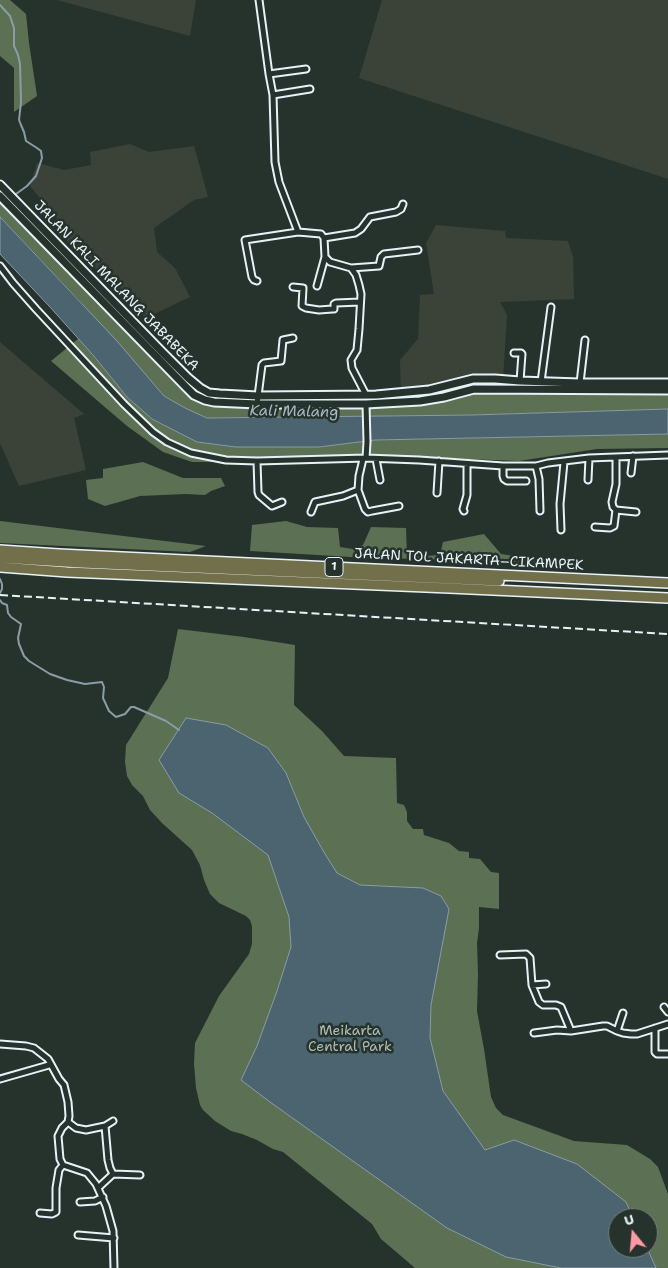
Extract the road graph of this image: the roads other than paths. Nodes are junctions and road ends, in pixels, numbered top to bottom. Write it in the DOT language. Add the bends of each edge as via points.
graph roads {
  1 [pos="259,0"];
  2 [pos="306,69"];
  3 [pos="269,74"];
  4 [pos="310,89"];
  5 [pos="272,95"];
  6 [pos="0,185"];
  7 [pos="0,196"];
  8 [pos="403,204"];
  9 [pos="298,232"];
  10 [pos="324,238"];
  11 [pos="418,250"];
  12 [pos="325,257"];
  13 [pos="0,266"];
  14 [pos="351,268"];
  15 [pos="257,281"];
  16 [pos="316,286"];
  17 [pos="292,287"];
  18 [pos="360,302"];
  19 [pos="551,307"];
  20 [pos="293,338"];
  21 [pos="586,340"];
  22 [pos="514,353"];
  23 [pos="496,379"];
  24 [pos="520,381"];
  25 [pos="541,382"];
  26 [pos="580,383"];
  27 [pos="668,383"];
  28 [pos="495,389"];
  29 [pos="668,390"];
  30 [pos="366,395"];
  31 [pos="258,396"];
  32 [pos="324,396"];
  33 [pos="257,404"];
  34 [pos="366,404"];
  35 [pos="324,405"];
  36 [pos="668,455"];
  37 [pos="633,456"];
  38 [pos="616,457"];
  39 [pos="589,458"];
  40 [pos="365,459"];
  41 [pos="376,459"];
  42 [pos="257,461"];
  43 [pos="439,461"];
  44 [pos="564,462"];
  45 [pos="467,464"];
  46 [pos="503,466"];
  47 [pos="536,466"];
  48 [pos="631,473"];
  49 [pos="380,480"];
  50 [pos="588,480"];
  51 [pos="526,481"];
  52 [pos="358,490"];
  53 [pos="437,493"];
  54 [pos="282,502"];
  55 [pos="399,506"];
  56 [pos="464,510"];
  57 [pos="616,510"];
  58 [pos="540,511"];
  59 [pos="311,512"];
  60 [pos="636,512"];
  61 [pos="594,527"];
  62 [pos="561,530"];
  63 [pos="0,550"];
  64 [pos="0,558"];
  65 [pos="0,566"];
  66 [pos="668,583"];
  67 [pos="668,589"];
  68 [pos="668,597"];
  69 [pos="500,955"];
  70 [pos="546,984"];
  71 [pos="532,985"];
  72 [pos="664,1006"];
  73 [pos="668,1012"];
  74 [pos="623,1013"];
  75 [pos="668,1024"];
  76 [pos="655,1028"];
  77 [pos="571,1031"];
  78 [pos="617,1031"];
  79 [pos="534,1034"];
  80 [pos="0,1044"];
  81 [pos="668,1054"];
  82 [pos="50,1064"];
  83 [pos="0,1079"];
  84 [pos="113,1121"];
  85 [pos="68,1122"];
  86 [pos="104,1126"];
  87 [pos="63,1165"];
  88 [pos="113,1174"];
  89 [pos="140,1175"];
  90 [pos="98,1188"];
  91 [pos="103,1197"];
  92 [pos="80,1202"];
  93 [pos="40,1212"];
  94 [pos="78,1235"];
  95 [pos="114,1238"];
  96 [pos="114,1268"];
  1 -- 3 [label="street"];
  2 -- 3 [label="street"];
  3 -- 5 [label="street"];
  4 -- 5 [label="street"];
  5 -- 9 [label="street" via="277,172"];
  6 -- 31 [label="main road, JALAN KALI MALANG JABABEKA" via="162,353 200,388 209,393"];
  7 -- 33 [label="main road, JALAN KALI MALANG JABABEKA" via="194,395 210,402"];
  8 -- 10 [label="street" via="396,212 370,217 355,233"];
  9 -- 10 [label="street" via="319,234"];
  9 -- 15 [label="street" via="245,240 252,277"];
  10 -- 12 [label="street"];
  11 -- 14 [label="street" via="384,254 379,266"];
  12 -- 14 [label="street" via="330,262"];
  12 -- 16 [label="street"];
  13 -- 42 [label="street" via="67,343 153,432 191,453 226,460"];
  14 -- 18 [label="street" via="359,285"];
  17 -- 18 [label="street" via="303,288 302,306 306,308 334,309 336,303"];
  18 -- 30 [label="street" via="357,350 351,360"];
  19 -- 25 [label="street"];
  20 -- 31 [label="street" via="283,340 281,361 262,365"];
  21 -- 26 [label="street"];
  22 -- 24 [label="street" via="522,354"];
  23 -- 24 [label="main road, JALAN KALI MALANG JABABEKA"];
  23 -- 28 [label="main road"];
  23 -- 30 [label="main road, JALAN KALI MALANG JABABEKA" via="473,379 430,390"];
  24 -- 25 [label="main road, JALAN KALI MALANG JABABEKA"];
  25 -- 26 [label="main road, JALAN KALI MALANG JABABEKA"];
  26 -- 27 [label="main road, JALAN KALI MALANG JABABEKA"];
  28 -- 29 [label="main road, JALAN KALI MALANG JABABEKA"];
  28 -- 34 [label="main road, JALAN KALI MALANG JABABEKA" via="474,389 420,401"];
  30 -- 32 [label="main road, JALAN KALI MALANG JABABEKA"];
  31 -- 32 [label="main road, JALAN KALI MALANG JABABEKA"];
  31 -- 33 [label="street"];
  32 -- 35 [label="main road"];
  33 -- 35 [label="main road, JALAN KALI MALANG JABABEKA"];
  34 -- 35 [label="main road, JALAN KALI MALANG JABABEKA"];
  34 -- 40 [label="street"];
  36 -- 37 [label="street"];
  37 -- 38 [label="street"];
  37 -- 48 [label="street"];
  38 -- 39 [label="street"];
  38 -- 57 [label="street" via="612,502"];
  39 -- 44 [label="street"];
  39 -- 50 [label="street"];
  40 -- 41 [label="street"];
  40 -- 42 [label="street"];
  40 -- 52 [label="street"];
  41 -- 43 [label="street"];
  41 -- 49 [label="street"];
  42 -- 54 [label="street" via="259,495 272,506"];
  43 -- 45 [label="street"];
  43 -- 53 [label="street"];
  44 -- 47 [label="street"];
  44 -- 62 [label="street"];
  45 -- 46 [label="street"];
  45 -- 56 [label="street"];
  46 -- 47 [label="street"];
  46 -- 51 [label="street" via="503,476 507,481"];
  47 -- 58 [label="street"];
  52 -- 55 [label="street" via="368,512"];
  52 -- 59 [label="street" via="315,502"];
  57 -- 60 [label="street"];
  57 -- 61 [label="street" via="613,528"];
  63 -- 66 [label="highway, JALAN TOL JAKARTA–CIKAMPEK / 1"];
  64 -- 67 [label="highway, 1"];
  65 -- 68 [label="highway, 1"];
  69 -- 71 [label="street" via="526,954 530,958"];
  70 -- 71 [label="street"];
  71 -- 77 [label="street" via="541,1004 561,1006"];
  72 -- 73 [label="street"];
  74 -- 78 [label="street"];
  75 -- 76 [label="street"];
  76 -- 78 [label="street" via="637,1034"];
  76 -- 81 [label="street" via="655,1052"];
  77 -- 78 [label="street" via="607,1026"];
  77 -- 79 [label="street"];
  80 -- 85 [label="street" via="30,1046 48,1059 65,1088"];
  82 -- 83 [label="street"];
  84 -- 86 [label="street"];
  85 -- 86 [label="street" via="82,1130"];
  85 -- 87 [label="street" via="58,1136"];
  86 -- 88 [label="street"];
  87 -- 90 [label="street" via="87,1173"];
  87 -- 93 [label="street" via="56,1188 56,1212"];
  88 -- 89 [label="street"];
  88 -- 90 [label="street"];
  90 -- 91 [label="street"];
  91 -- 92 [label="street"];
  91 -- 95 [label="street"];
  94 -- 95 [label="street"];
  95 -- 96 [label="street"];
}
